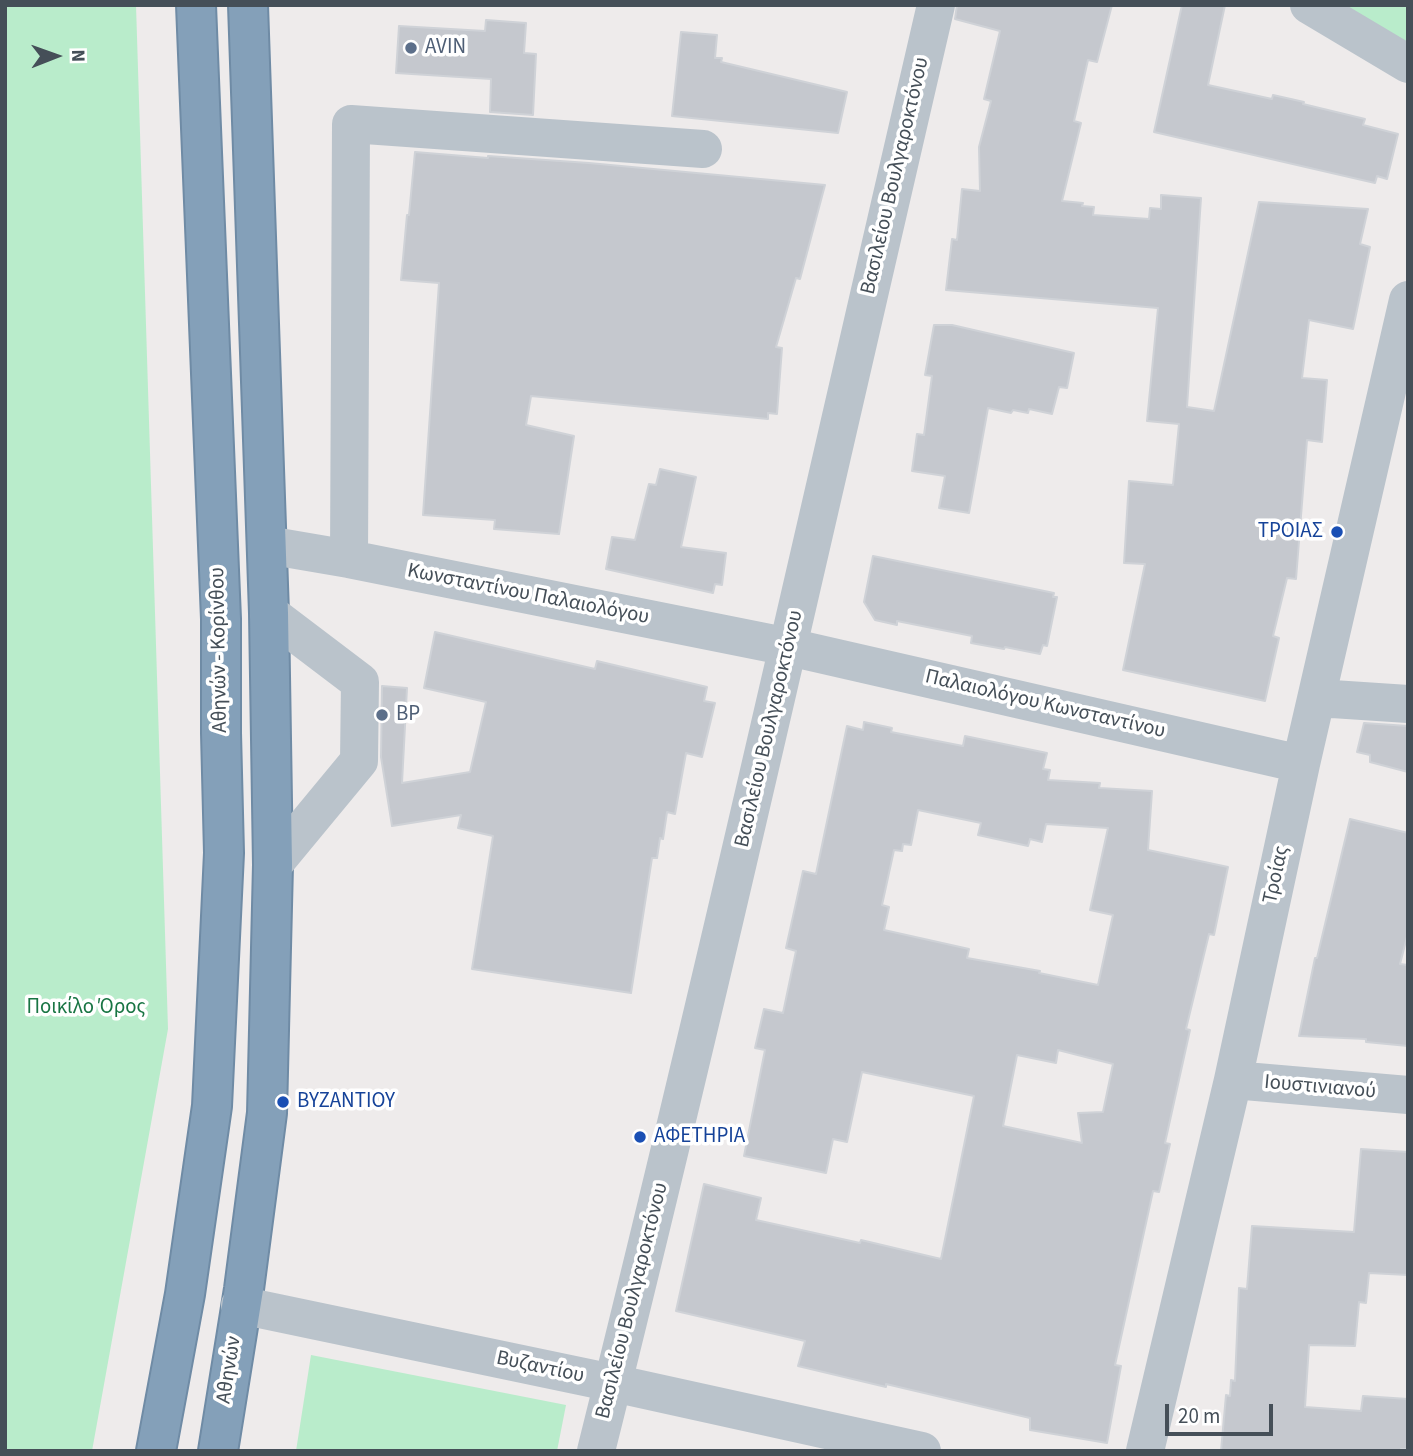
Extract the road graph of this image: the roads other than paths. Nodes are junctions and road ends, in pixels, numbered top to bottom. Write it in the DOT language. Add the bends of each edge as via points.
graph roads {
  1 [pos="196,5"];
  2 [pos="248,5"];
  3 [pos="936,5"];
  4 [pos="1309,5"];
  5 [pos="1408,64"];
  6 [pos="703,149"];
  7 [pos="1408,300"];
  8 [pos="267,544"];
  9 [pos="349,559"];
  10 [pos="270,613"];
  11 [pos="789,647"];
  12 [pos="1317,698"];
  13 [pos="1408,705"];
  14 [pos="1301,764"];
  15 [pos="273,865"];
  16 [pos="1233,1080"];
  17 [pos="1408,1095"];
  18 [pos="242,1297"];
  19 [pos="613,1383"];
  20 [pos="835,1441"];
  21 [pos="156,1451"];
  22 [pos="218,1451"];
  23 [pos="596,1451"];
  24 [pos="922,1451"];
  25 [pos="1145,1451"];
  1 -- 21 [label="highway, Αθηνών - Κορίνθου" via="221,619 224,853 212,1106"];
  2 -- 8 [label="highway"];
  3 -- 11 [label="street, Βασιλείου Βουλγαροκτόνου"];
  4 -- 5 [label="street"];
  6 -- 9 [label="street" via="351,124"];
  7 -- 12 [label="street, Τροίας"];
  8 -- 9 [label="street, Κωνσταντίνου Παλαιολόγου"];
  8 -- 10 [label="highway"];
  9 -- 11 [label="street, Κωνσταντίνου Παλαιολόγου"];
  10 -- 15 [label="highway"];
  10 -- 15 [label="street" via="360,682 359,761"];
  11 -- 14 [label="street, Παλαιολόγου Κωνσταντίνου"];
  11 -- 19 [label="street, Βασιλείου Βουλγαροκτόνου"];
  12 -- 13 [label="street"];
  12 -- 14 [label="street, Τροίας"];
  14 -- 16 [label="street, Τροίας"];
  15 -- 18 [label="highway" via="267,1113"];
  16 -- 17 [label="street, Ιουστινιανού"];
  16 -- 25 [label="street, Τροίας"];
  18 -- 19 [label="street, Βυζαντίου"];
  18 -- 22 [label="highway, Αθηνών"];
  19 -- 20 [label="street, Βυζαντίου"];
  19 -- 23 [label="street, Βασιλείου Βουλγαροκτόνου"];
  20 -- 24 [label="street, Βυζαντίου"];
}
